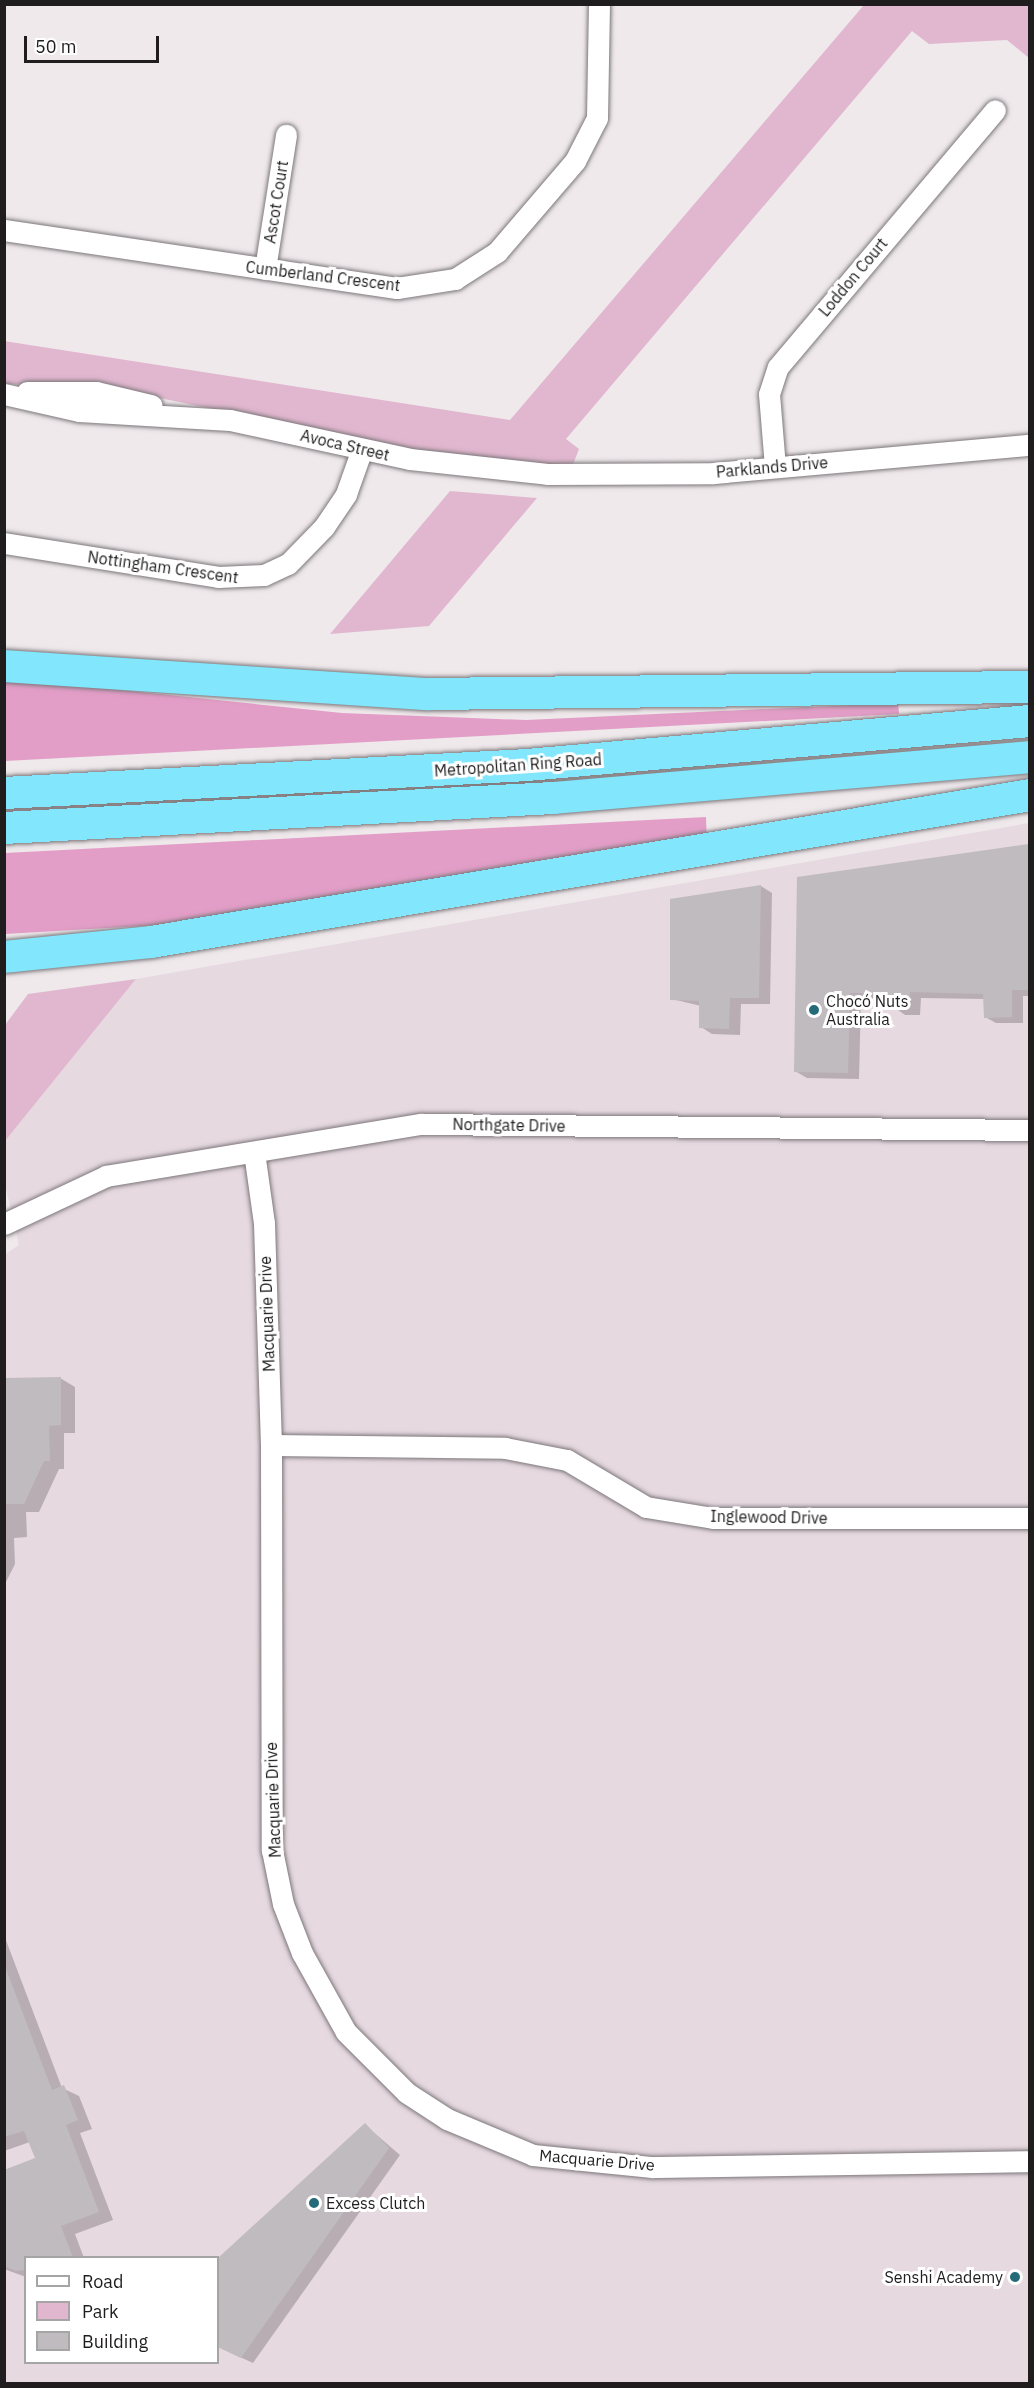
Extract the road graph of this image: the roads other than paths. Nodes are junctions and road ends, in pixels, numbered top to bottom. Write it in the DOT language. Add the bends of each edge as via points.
graph roads {
  1 [pos="599,4"];
  2 [pos="995,110"];
  3 [pos="286,135"];
  4 [pos="4,230"];
  5 [pos="265,269"];
  6 [pos="4,393"];
  7 [pos="1029,445"];
  8 [pos="362,449"];
  9 [pos="775,467"];
  10 [pos="515,472"];
  11 [pos="4,543"];
  12 [pos="4,666"];
  13 [pos="1029,687"];
  14 [pos="1029,721"];
  15 [pos="1029,757"];
  16 [pos="4,793"];
  17 [pos="1029,795"];
  18 [pos="4,828"];
  19 [pos="4,957"];
  20 [pos="1029,1130"];
  21 [pos="254,1152"];
  22 [pos="4,1224"];
  23 [pos="271,1445"];
  24 [pos="1029,1518"];
  25 [pos="1029,2161"];
  1 -- 5 [label="street, Cumberland Crescent" via="597,118 575,161 498,252 455,279 397,288"];
  2 -- 9 [label="street, Loddon Court" via="778,367 769,413"];
  3 -- 5 [label="street, Ascot Court"];
  4 -- 5 [label="street, Cumberland Crescent"];
  6 -- 8 [label="street, Avoca Street" via="79,411 177,413"];
  7 -- 9 [label="street, Parklands Drive"];
  8 -- 10 [label="street, Avoca Street"];
  8 -- 11 [label="street, Nottingham Crescent" via="346,494 324,527 288,564 264,575 218,577"];
  9 -- 10 [label="street, Parklands Drive" via="604,477"];
  12 -- 13 [label="highway" via="427,694"];
  14 -- 16 [label="highway, Metropolitan Ring Road" via="527,765"];
  15 -- 18 [label="highway" via="554,798"];
  17 -- 19 [label="highway" via="151,942"];
  20 -- 21 [label="street, Northgate Drive" via="421,1124"];
  21 -- 22 [label="street, Northgate Drive" via="106,1176"];
  21 -- 23 [label="street, Macquarie Drive" via="264,1222"];
  23 -- 24 [label="street, Inglewood Drive" via="505,1448 567,1460 646,1507 713,1518"];
  23 -- 25 [label="street, Macquarie Drive" via="272,1850 283,1904 317,1985 346,2032 373,2062 407,2093 447,2119 532,2155 652,2167"];
}
